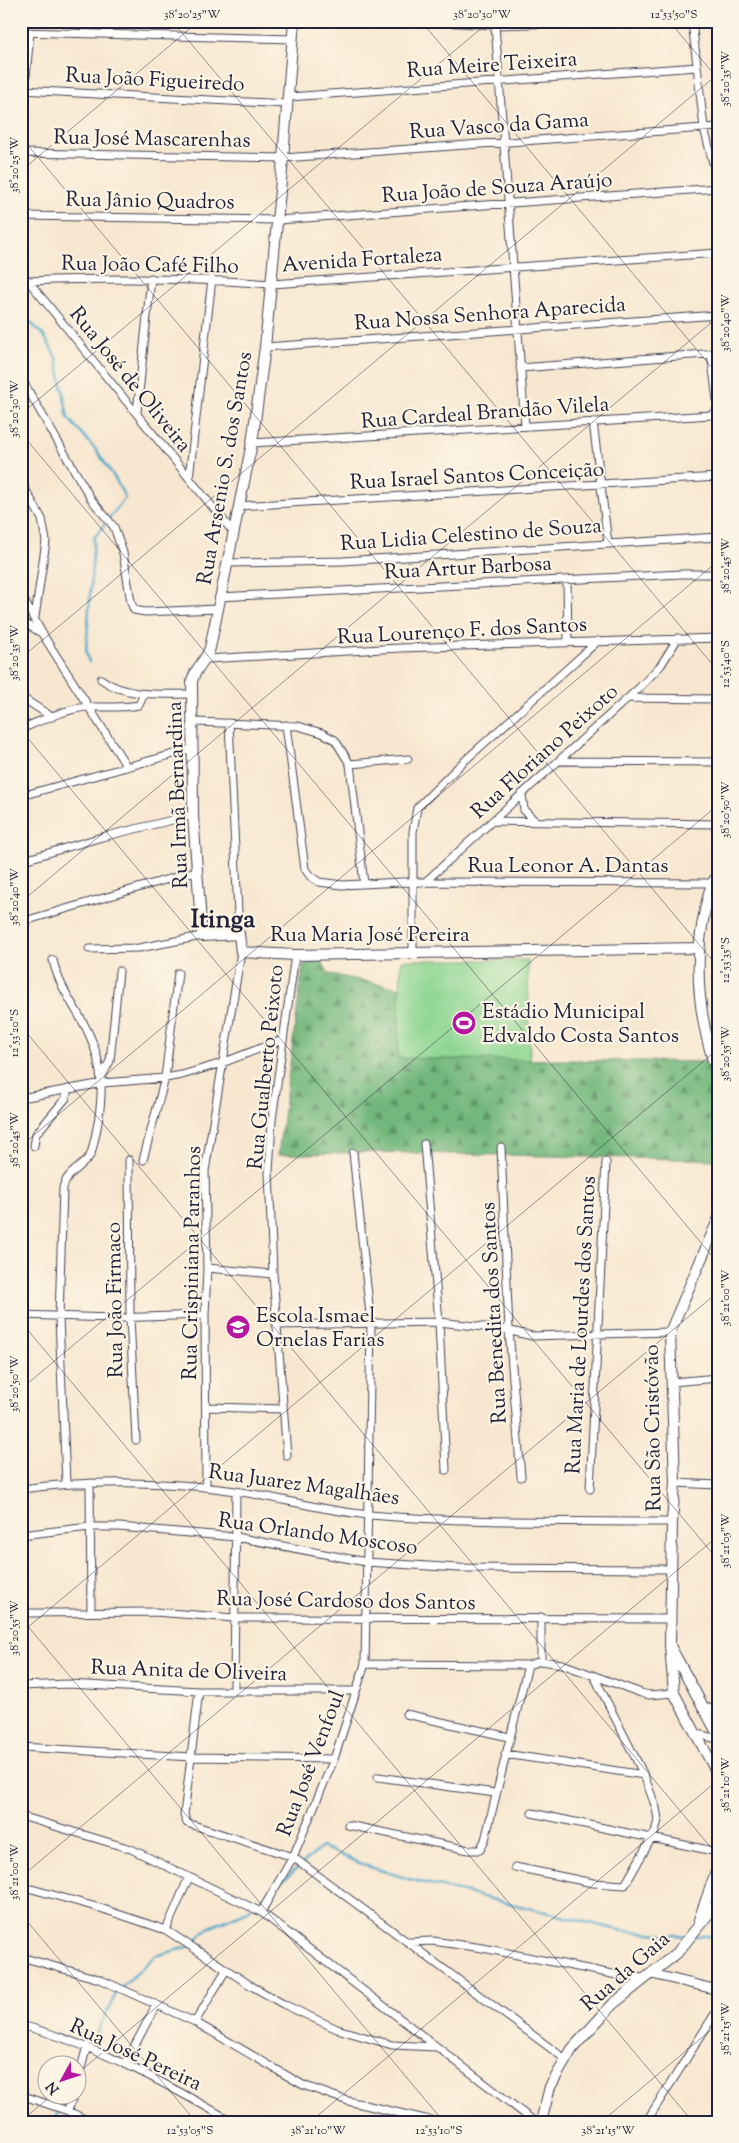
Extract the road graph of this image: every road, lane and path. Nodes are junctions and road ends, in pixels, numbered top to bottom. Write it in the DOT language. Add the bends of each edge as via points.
graph roads {
  1 [pos="294,21"];
  2 [pos="422,21"];
  3 [pos="641,21"];
  4 [pos="692,21"];
  5 [pos="495,25"];
  6 [pos="21,32"];
  7 [pos="30,32"];
  8 [pos="292,39"];
  9 [pos="697,67"];
  10 [pos="498,80"];
  11 [pos="23,90"];
  12 [pos="288,100"];
  13 [pos="718,127"];
  14 [pos="704,128"];
  15 [pos="21,134"];
  16 [pos="505,142"];
  17 [pos="21,153"];
  18 [pos="283,158"];
  19 [pos="718,182"];
  20 [pos="718,188"];
  21 [pos="509,204"];
  22 [pos="21,216"];
  23 [pos="278,220"];
  24 [pos="718,253"];
  25 [pos="513,268"];
  26 [pos="21,272"];
  27 [pos="151,278"];
  28 [pos="212,279"];
  29 [pos="28,281"];
  30 [pos="272,284"];
  31 [pos="718,315"];
  32 [pos="516,328"];
  33 [pos="265,347"];
  34 [pos="715,353"];
  35 [pos="520,368"];
  36 [pos="21,378"];
  37 [pos="718,409"];
  38 [pos="138,412"];
  39 [pos="594,422"];
  40 [pos="525,426"];
  41 [pos="252,443"];
  42 [pos="718,477"];
  43 [pos="189,478"];
  44 [pos="21,482"];
  45 [pos="602,486"];
  46 [pos="239,506"];
  47 [pos="233,532"];
  48 [pos="718,537"];
  49 [pos="608,543"];
  50 [pos="227,563"];
  51 [pos="718,574"];
  52 [pos="567,580"];
  53 [pos="21,595"];
  54 [pos="219,597"];
  55 [pos="217,609"];
  56 [pos="35,617"];
  57 [pos="21,621"];
  58 [pos="43,634"];
  59 [pos="678,638"];
  60 [pos="718,638"];
  61 [pos="598,641"];
  62 [pos="568,642"];
  63 [pos="207,659"];
  64 [pos="101,679"];
  65 [pos="144,694"];
  66 [pos="192,694"];
  67 [pos="21,697"];
  68 [pos="629,698"];
  69 [pos="718,699"];
  70 [pos="89,707"];
  71 [pos="52,717"];
  72 [pos="194,722"];
  73 [pos="229,723"];
  74 [pos="286,725"];
  75 [pos="21,729"];
  76 [pos="192,749"];
  77 [pos="408,759"];
  78 [pos="560,761"];
  79 [pos="718,762"];
  80 [pos="350,764"];
  81 [pos="127,767"];
  82 [pos="522,794"];
  83 [pos="21,796"];
  84 [pos="193,815"];
  85 [pos="492,821"];
  86 [pos="535,821"];
  87 [pos="718,824"];
  88 [pos="21,860"];
  89 [pos="196,871"];
  90 [pos="718,874"];
  91 [pos="413,882"];
  92 [pos="425,882"];
  93 [pos="714,883"];
  94 [pos="364,884"];
  95 [pos="21,922"];
  96 [pos="239,934"];
  97 [pos="202,936"];
  98 [pos="698,948"];
  99 [pos="89,949"];
  100 [pos="242,952"];
  101 [pos="413,953"];
  102 [pos="295,955"];
  103 [pos="53,960"];
  104 [pos="119,971"];
  105 [pos="178,973"];
  106 [pos="282,1040"];
  107 [pos="222,1063"];
  108 [pos="718,1075"];
  109 [pos="165,1078"];
  110 [pos="102,1080"];
  111 [pos="68,1089"];
  112 [pos="21,1098"];
  113 [pos="424,1144"];
  114 [pos="34,1146"];
  115 [pos="501,1147"];
  116 [pos="353,1153"];
  117 [pos="129,1160"];
  118 [pos="143,1160"];
  119 [pos="606,1162"];
  120 [pos="718,1220"];
  121 [pos="207,1268"];
  122 [pos="273,1274"];
  123 [pos="21,1315"];
  124 [pos="205,1315"];
  125 [pos="130,1317"];
  126 [pos="59,1318"];
  127 [pos="439,1322"];
  128 [pos="371,1324"];
  129 [pos="276,1325"];
  130 [pos="509,1330"];
  131 [pos="670,1332"];
  132 [pos="596,1334"];
  133 [pos="718,1378"];
  134 [pos="672,1382"];
  135 [pos="207,1407"];
  136 [pos="283,1409"];
  137 [pos="136,1440"];
  138 [pos="287,1456"];
  139 [pos="446,1470"];
  140 [pos="521,1477"];
  141 [pos="66,1483"];
  142 [pos="90,1483"];
  143 [pos="675,1483"];
  144 [pos="718,1485"];
  145 [pos="206,1487"];
  146 [pos="590,1489"];
  147 [pos="21,1490"];
  148 [pos="236,1491"];
  149 [pos="368,1514"];
  150 [pos="672,1522"];
  151 [pos="90,1527"];
  152 [pos="21,1536"];
  153 [pos="236,1537"];
  154 [pos="366,1562"];
  155 [pos="671,1569"];
  156 [pos="91,1611"];
  157 [pos="21,1613"];
  158 [pos="367,1617"];
  159 [pos="234,1618"];
  160 [pos="541,1618"];
  161 [pos="670,1619"];
  162 [pos="670,1645"];
  163 [pos="541,1661"];
  164 [pos="365,1664"];
  165 [pos="528,1665"];
  166 [pos="595,1678"];
  167 [pos="692,1685"];
  168 [pos="21,1686"];
  169 [pos="234,1690"];
  170 [pos="356,1690"];
  171 [pos="199,1691"];
  172 [pos="674,1693"];
  173 [pos="703,1706"];
  174 [pos="718,1711"];
  175 [pos="406,1714"];
  176 [pos="697,1734"];
  177 [pos="718,1734"];
  178 [pos="509,1737"];
  179 [pos="718,1739"];
  180 [pos="21,1747"];
  181 [pos="505,1754"];
  182 [pos="191,1757"];
  183 [pos="334,1759"];
  184 [pos="644,1775"];
  185 [pos="718,1775"];
  186 [pos="378,1778"];
  187 [pos="495,1793"];
  188 [pos="532,1813"];
  189 [pos="21,1816"];
  190 [pos="348,1825"];
  191 [pos="651,1838"];
  192 [pos="718,1852"];
  193 [pos="293,1857"];
  194 [pos="718,1866"];
  195 [pos="515,1867"];
  196 [pos="189,1877"];
  197 [pos="21,1886"];
  198 [pos="715,1899"];
  199 [pos="261,1912"];
  200 [pos="166,1930"];
  201 [pos="410,1942"];
  202 [pos="21,1957"];
  203 [pos="226,1970"];
  204 [pos="648,1976"];
  205 [pos="718,1990"];
  206 [pos="156,2005"];
  207 [pos="718,2009"];
  208 [pos="195,2022"];
  209 [pos="21,2025"];
  210 [pos="87,2046"];
  211 [pos="438,2048"];
  212 [pos="84,2056"];
  213 [pos="565,2058"];
  214 [pos="125,2064"];
  215 [pos="21,2095"];
  216 [pos="70,2106"];
  217 [pos="68,2111"];
  218 [pos="718,2118"];
  219 [pos="91,2122"];
  220 [pos="233,2122"];
  221 [pos="438,2122"];
  222 [pos="535,2122"];
  223 [pos="541,2122"];
  224 [pos="646,2122"];
  225 [pos="715,2122"];
  1 -- 8 [label="main road, Avenida Fortaleza"];
  2 -- 5 [label="street"];
  3 -- 5 [label="street"];
  4 -- 9 [label="street"];
  5 -- 10 [label="street"];
  6 -- 7 [label="street"];
  7 -- 8 [label="street"];
  7 -- 11 [label="street"];
  8 -- 12 [label="main road, Avenida Fortaleza"];
  9 -- 10 [label="street, Rua Meire Teixeira"];
  9 -- 14 [label="street"];
  10 -- 12 [label="street, Rua Meire Teixeira"];
  10 -- 16 [label="street"];
  11 -- 12 [label="street, Rua João Figueiredo"];
  11 -- 15 [label="street"];
  12 -- 18 [label="main road, Avenida Fortaleza"];
  13 -- 14 [label="street, Rua Vasco da Gama"];
  14 -- 16 [label="street, Rua Vasco da Gama"];
  14 -- 19 [label="street"];
  16 -- 18 [label="street, Rua Vasco da Gama"];
  16 -- 21 [label="street"];
  17 -- 18 [label="street, Rua José Mascarenhas"];
  18 -- 23 [label="main road, Avenida Fortaleza"];
  20 -- 21 [label="street, Rua João de Souza Araújo"];
  21 -- 23 [label="street, Rua João de Souza Araújo"];
  21 -- 25 [label="street"];
  22 -- 23 [label="street, Rua Jânio Quadros"];
  23 -- 30 [label="main road, Avenida Fortaleza"];
  24 -- 25 [label="street, Avenida Fortaleza"];
  25 -- 30 [label="street, Avenida Fortaleza"];
  25 -- 32 [label="street"];
  26 -- 29 [label="street, Rua José de Oliveira"];
  27 -- 28 [label="street, Rua João Café Filho"];
  27 -- 29 [label="street, Rua João Café Filho"];
  27 -- 38 [label="street"];
  28 -- 30 [label="street, Rua João Café Filho"];
  28 -- 43 [label="street"];
  29 -- 38 [label="street, Rua José de Oliveira"];
  30 -- 33 [label="main road, Rua Arsenio S. dos Santos"];
  31 -- 32 [label="street, Rua Nossa Senhora Aparecida"];
  32 -- 33 [label="street, Rua Nossa Senhora Aparecida"];
  32 -- 35 [label="street"];
  33 -- 41 [label="main road, Rua Arsenio S. dos Santos"];
  34 -- 35 [label="street"];
  34 -- 37 [label="street, Rua Cardeal Brandão Vilela"];
  35 -- 40 [label="street"];
  36 -- 55 [label="street" via="91,499 116,532 134,610"];
  37 -- 39 [label="street, Rua Cardeal Brandão Vilela" via="712,415"];
  38 -- 43 [label="street, Rua José de Oliveira"];
  39 -- 40 [label="street, Rua Cardeal Brandão Vilela"];
  39 -- 45 [label="street"];
  40 -- 41 [label="street, Rua Cardeal Brandão Vilela"];
  41 -- 46 [label="main road, Rua Arsenio S. dos Santos"];
  42 -- 45 [label="street, Rua Israel Santos Conceição"];
  43 -- 47 [label="street, Rua José de Oliveira"];
  44 -- 56 [label="street" via="42,519 46,541"];
  45 -- 46 [label="street, Rua Israel Santos Conceição"];
  45 -- 49 [label="street"];
  46 -- 47 [label="main road, Rua Arsenio S. dos Santos"];
  47 -- 50 [label="main road, Rua Arsenio S. dos Santos"];
  48 -- 49 [label="street, Rua Lidia Celestino de Souza"];
  49 -- 50 [label="street, Rua Lidia Celestino de Souza" via="343,561"];
  50 -- 54 [label="main road, Rua Arsenio S. dos Santos"];
  51 -- 52 [label="street, Rua Artur Barbosa"];
  52 -- 54 [label="street, Rua Artur Barbosa"];
  52 -- 62 [label="street"];
  53 -- 56 [label="street"];
  54 -- 55 [label="main road, Rua Arsenio S. dos Santos"];
  55 -- 63 [label="main road, Rua Arsenio S. dos Santos"];
  56 -- 58 [label="street"];
  57 -- 58 [label="street"];
  58 -- 70 [label="street"];
  59 -- 60 [label="street, Rua Lourenço F. dos Santos"];
  59 -- 61 [label="street, Rua Lourenço F. dos Santos"];
  59 -- 68 [label="street, Rua Floriano Peixoto" via="661,665"];
  61 -- 62 [label="street, Rua Lourenço F. dos Santos"];
  61 -- 91 [label="street" via="422,802 414,815"];
  62 -- 63 [label="street, Rua Lourenço F. dos Santos"];
  63 -- 66 [label="main road, Rua Irmã Bernardina" via="193,677"];
  64 -- 65 [label="street" via="113,686"];
  65 -- 66 [label="street"];
  65 -- 70 [label="street" via="137,706"];
  66 -- 72 [label="main road, Rua Irmã Bernardina"];
  67 -- 71 [label="street"];
  68 -- 69 [label="street"];
  68 -- 78 [label="street, Rua Floriano Peixoto"];
  70 -- 71 [label="street"];
  70 -- 81 [label="street"];
  71 -- 75 [label="street"];
  72 -- 73 [label="street"];
  72 -- 76 [label="main road, Rua Irmã Bernardina"];
  73 -- 74 [label="street"];
  73 -- 96 [label="street, Rua Maria José Pereira"];
  74 -- 80 [label="street" via="307,728 335,740"];
  74 -- 94 [label="street, Rua Leonor A. Dantas" via="305,869 319,882"];
  76 -- 81 [label="street"];
  76 -- 84 [label="main road, Rua Irmã Bernardina"];
  77 -- 80 [label="street"];
  78 -- 79 [label="street"];
  78 -- 82 [label="street, Rua Floriano Peixoto"];
  80 -- 94 [label="street"];
  81 -- 83 [label="street"];
  82 -- 85 [label="street, Rua Floriano Peixoto"];
  82 -- 86 [label="street" via="524,810"];
  84 -- 88 [label="street"];
  84 -- 89 [label="main road, Rua Irmã Bernardina"];
  85 -- 86 [label="street"];
  85 -- 92 [label="street, Rua Floriano Peixoto"];
  86 -- 87 [label="street"];
  89 -- 95 [label="street"];
  89 -- 97 [label="main road, Rua Irmã Bernardina"];
  90 -- 93 [label="main road"];
  91 -- 92 [label="street, Rua Leonor A. Dantas"];
  91 -- 94 [label="street, Rua Leonor A. Dantas"];
  91 -- 101 [label="street"];
  92 -- 93 [label="street, Rua Leonor A. Dantas"];
  93 -- 98 [label="main road"];
  96 -- 97 [label="main road"];
  96 -- 100 [label="main road, Rua Maria José Pereira"];
  97 -- 99 [label="street" via="139,948"];
  98 -- 101 [label="main road, Rua Maria José Pereira"];
  98 -- 108 [label="main road" via="701,1010 707,1043"];
  100 -- 102 [label="main road, Rua Maria José Pereira"];
  100 -- 107 [label="street, Rua Crispiniana Paranhos"];
  101 -- 102 [label="main road, Rua Maria José Pereira"];
  102 -- 106 [label="street, Rua Gualberto Peixoto"];
  103 -- 110 [label="street" via="58,978 92,1042"];
  104 -- 110 [label="street" via="110,1061"];
  105 -- 109 [label="street"];
  106 -- 107 [label="street"];
  106 -- 122 [label="street, Rua Gualberto Peixoto" via="270,1147"];
  107 -- 109 [label="street"];
  107 -- 121 [label="street, Rua Crispiniana Paranhos" via="205,1171"];
  109 -- 110 [label="street"];
  109 -- 118 [label="street"];
  110 -- 111 [label="street"];
  110 -- 126 [label="street" via="90,1154 85,1162 69,1173 63,1188"];
  111 -- 112 [label="street"];
  111 -- 114 [label="street" via="66,1098 36,1134"];
  113 -- 127 [label="street"];
  115 -- 130 [label="street, Rua Benedita dos Santos"];
  116 -- 128 [label="street, Rua José Venfoul"];
  117 -- 125 [label="street, Rua João Firmaco"];
  119 -- 132 [label="street, Rua Maria de Lourdes dos Santos"];
  120 -- 131 [label="main road, Rua São Cristóvão"];
  121 -- 122 [label="street"];
  121 -- 124 [label="street, Rua Crispiniana Paranhos"];
  122 -- 129 [label="street"];
  123 -- 126 [label="street"];
  124 -- 125 [label="street"];
  124 -- 135 [label="street, Rua Crispiniana Paranhos"];
  125 -- 126 [label="street"];
  125 -- 137 [label="street, Rua João Firmaco"];
  126 -- 141 [label="street"];
  127 -- 128 [label="street"];
  127 -- 130 [label="street"];
  127 -- 139 [label="street"];
  128 -- 129 [label="street"];
  128 -- 149 [label="street, Rua José Venfoul"];
  129 -- 136 [label="street"];
  130 -- 132 [label="street" via="532,1336"];
  130 -- 140 [label="street, Rua Benedita dos Santos"];
  131 -- 132 [label="street"];
  131 -- 134 [label="main road, Rua São Cristóvão"];
  132 -- 146 [label="street, Rua Maria de Lourdes dos Santos"];
  133 -- 134 [label="street"];
  134 -- 143 [label="main road, Rua São Cristóvão"];
  135 -- 136 [label="street"];
  135 -- 145 [label="street, Rua Crispiniana Paranhos"];
  136 -- 138 [label="street"];
  141 -- 142 [label="street, Rua Juarez Magalhães"];
  141 -- 147 [label="street, Rua Juarez Magalhães"];
  142 -- 145 [label="street, Rua Juarez Magalhães"];
  142 -- 151 [label="street"];
  143 -- 144 [label="street"];
  143 -- 150 [label="main road, Rua São Cristóvão"];
  145 -- 148 [label="street, Rua Juarez Magalhães"];
  148 -- 149 [label="street, Rua Juarez Magalhães"];
  148 -- 153 [label="street"];
  149 -- 150 [label="street, Rua Juarez Magalhães"];
  149 -- 154 [label="street, Rua José Venfoul"];
  150 -- 155 [label="main road, Rua São Cristóvão"];
  151 -- 152 [label="street, Rua Orlando Moscoso"];
  151 -- 153 [label="street, Rua Orlando Moscoso"];
  151 -- 156 [label="street"];
  153 -- 154 [label="street, Rua Orlando Moscoso"];
  153 -- 159 [label="street"];
  154 -- 155 [label="street, Rua Orlando Moscoso" via="458,1568"];
  154 -- 158 [label="street, Rua José Venfoul"];
  155 -- 161 [label="main road, Rua São Cristóvão"];
  156 -- 157 [label="street, Rua José Cardoso dos Santos"];
  156 -- 159 [label="street, Rua José Cardoso dos Santos"];
  158 -- 159 [label="street, Rua José Cardoso dos Santos"];
  158 -- 160 [label="street, Rua José Cardoso dos Santos"];
  158 -- 164 [label="street, Rua José Venfoul"];
  159 -- 169 [label="street"];
  160 -- 161 [label="street, Rua José Cardoso dos Santos"];
  160 -- 163 [label="street"];
  161 -- 162 [label="main road, Rua São Cristóvão"];
  162 -- 167 [label="main road, Rua São Cristóvão"];
  162 -- 172 [label="main road, Rua São Cristóvão"];
  163 -- 165 [label="street"];
  163 -- 166 [label="street" via="562,1664"];
  164 -- 165 [label="street"];
  164 -- 170 [label="street, Rua José Venfoul"];
  165 -- 178 [label="street"];
  166 -- 172 [label="street" via="649,1695"];
  166 -- 184 [label="street"];
  167 -- 172 [label="main road" via="679,1684"];
  167 -- 173 [label="main road, Rua São Cristóvão"];
  168 -- 171 [label="street, Rua Anita de Oliveira" via="68,1684"];
  169 -- 170 [label="street, Rua Anita de Oliveira"];
  169 -- 171 [label="street, Rua Anita de Oliveira"];
  170 -- 183 [label="street, Rua José Venfoul"];
  171 -- 182 [label="street"];
  172 -- 176 [label="main road, Rua São Cristóvão"];
  173 -- 174 [label="street"];
  173 -- 177 [label="main road, Rua São Cristóvão"];
  175 -- 178 [label="street"];
  176 -- 179 [label="street"];
  176 -- 185 [label="main road, Rua São Cristóvão"];
  178 -- 181 [label="street"];
  180 -- 182 [label="street"];
  181 -- 184 [label="street"];
  181 -- 187 [label="street"];
  182 -- 183 [label="street"];
  182 -- 193 [label="street" via="184,1815 187,1823"];
  183 -- 193 [label="street, Rua José Venfoul"];
  184 -- 191 [label="street" via="658,1820"];
  186 -- 187 [label="street"];
  187 -- 190 [label="street" via="480,1850"];
  188 -- 191 [label="street"];
  189 -- 196 [label="street" via="131,1849"];
  191 -- 192 [label="street"];
  191 -- 195 [label="street" via="625,1885 593,1883"];
  193 -- 199 [label="street, Rua José Venfoul"];
  193 -- 201 [label="street"];
  194 -- 198 [label="main road"];
  196 -- 199 [label="street"];
  196 -- 200 [label="street"];
  197 -- 200 [label="street"];
  198 -- 204 [label="main road, Rua da Gaia" via="677,1953"];
  199 -- 211 [label="street"];
  200 -- 203 [label="street"];
  201 -- 204 [label="street" via="432,1941 483,1948 622,1976"];
  201 -- 213 [label="street"];
  202 -- 206 [label="street" via="99,1979"];
  203 -- 208 [label="street"];
  203 -- 211 [label="street" via="283,2004 337,2029 392,2045"];
  204 -- 205 [label="street"];
  204 -- 213 [label="main road, Rua da Gaia" via="596,2020"];
  206 -- 208 [label="street"];
  206 -- 214 [label="street"];
  207 -- 224 [label="street"];
  208 -- 221 [label="street" via="302,2085 342,2099"];
  209 -- 210 [label="street, Rua José Pereira"];
  210 -- 212 [label="street"];
  210 -- 214 [label="street, Rua José Pereira"];
  211 -- 222 [label="street"];
  213 -- 223 [label="main road, Rua da Gaia" via="550,2087"];
  214 -- 220 [label="street, Rua José Pereira"];
  215 -- 217 [label="street"];
  216 -- 217 [label="street"];
  217 -- 219 [label="street"];
  218 -- 225 [label="street"];
}
